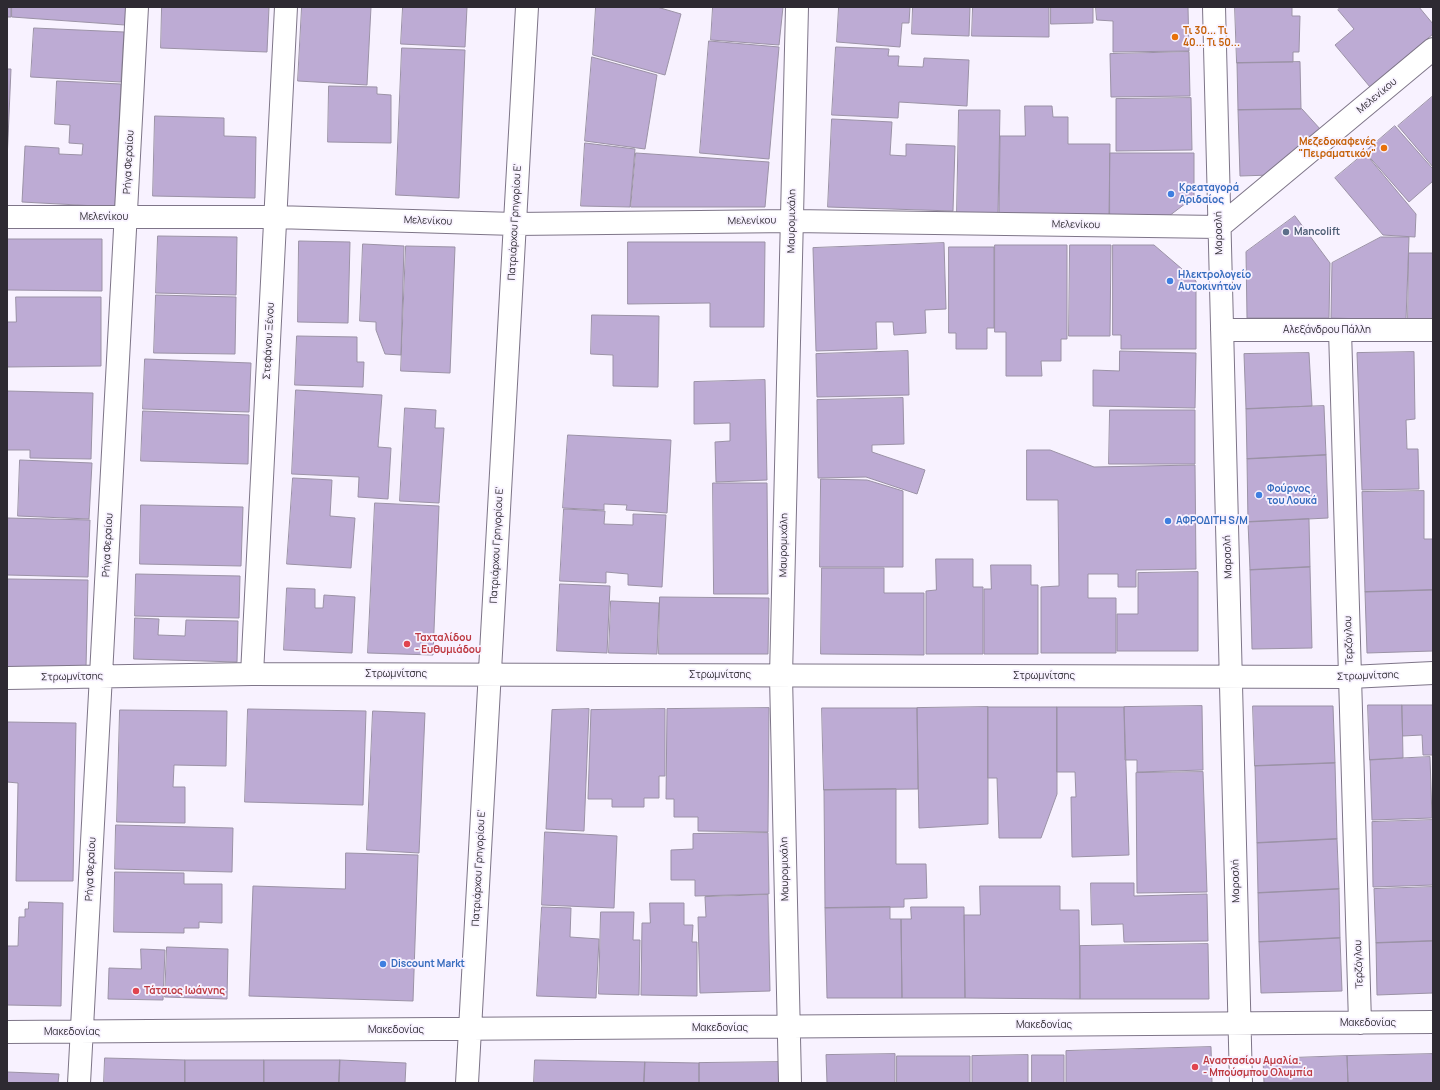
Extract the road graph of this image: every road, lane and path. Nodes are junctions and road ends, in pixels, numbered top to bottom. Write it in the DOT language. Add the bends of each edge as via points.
graph roads {
  1 [pos="137,7"];
  2 [pos="286,7"];
  3 [pos="527,7"];
  4 [pos="797,7"];
  5 [pos="1214,7"];
  6 [pos="1433,49"];
  7 [pos="7,217"];
  8 [pos="126,217"];
  9 [pos="275,217"];
  10 [pos="792,221"];
  11 [pos="515,224"];
  12 [pos="1219,227"];
  13 [pos="1222,330"];
  14 [pos="1340,330"];
  15 [pos="1433,330"];
  16 [pos="1433,673"];
  17 [pos="252,674"];
  18 [pos="490,674"];
  19 [pos="101,676"];
  20 [pos="781,676"];
  21 [pos="1231,676"];
  22 [pos="1350,677"];
  23 [pos="7,678"];
  24 [pos="1433,1022"];
  25 [pos="1360,1023"];
  26 [pos="1239,1024"];
  27 [pos="789,1027"];
  28 [pos="470,1030"];
  29 [pos="7,1032"];
  30 [pos="82,1032"];
  31 [pos="79,1083"];
  32 [pos="467,1083"];
  33 [pos="790,1083"];
  34 [pos="1241,1083"];
  1 -- 8 [label="street, Ρήγα Φεραίου"];
  2 -- 9 [label="street, Στεφάνου Ξένου"];
  3 -- 11 [label="street, Πατριάρχου Γρηγορίου Ε'"];
  4 -- 10 [label="street, Μαυρομιχάλη"];
  5 -- 12 [label="street, Μαρασλή"];
  6 -- 12 [label="street, Μελενίκου"];
  7 -- 8 [label="street, Μελενίκου"];
  8 -- 9 [label="street, Μελενίκου"];
  8 -- 19 [label="street, Ρήγα Φεραίου"];
  9 -- 11 [label="street, Μελενίκου"];
  9 -- 17 [label="street, Στεφάνου Ξένου"];
  10 -- 11 [label="street, Μελενίκου"];
  10 -- 12 [label="street, Μελενίκου"];
  10 -- 20 [label="street, Μαυρομιχάλη"];
  11 -- 18 [label="street, Πατριάρχου Γρηγορίου Ε'"];
  12 -- 13 [label="street, Μαρασλή"];
  13 -- 14 [label="street, Αλεξάνδρου Πάλλη"];
  13 -- 21 [label="street, Μαρασλή"];
  14 -- 15 [label="street, Αλεξάνδρου Πάλλη"];
  14 -- 22 [label="street, Τερζόγλου"];
  16 -- 22 [label="street, Στρωμνίτσης"];
  17 -- 18 [label="street, Στρωμνίτσης"];
  17 -- 19 [label="street, Στρωμνίτσης"];
  18 -- 20 [label="street, Στρωμνίτσης"];
  18 -- 28 [label="street, Πατριάρχου Γρηγορίου Ε'"];
  19 -- 23 [label="street, Στρωμνίτσης"];
  19 -- 30 [label="street, Ρήγα Φεραίου"];
  20 -- 21 [label="street, Στρωμνίτσης"];
  20 -- 27 [label="street, Μαυρομιχάλη"];
  21 -- 22 [label="street, Στρωμνίτσης"];
  21 -- 26 [label="street, Μαρασλή"];
  22 -- 25 [label="street, Τερζόγλου"];
  24 -- 25 [label="street, Μακεδονίας"];
  25 -- 26 [label="street, Μακεδονίας"];
  26 -- 27 [label="street, Μακεδονίας"];
  26 -- 34 [label="street, Μαρασλή"];
  27 -- 28 [label="street, Μακεδονίας"];
  27 -- 33 [label="street, Μαυρομιχάλη"];
  28 -- 30 [label="street, Μακεδονίας"];
  28 -- 32 [label="street, Πατριάρχου Γρηγορίου Ε'"];
  29 -- 30 [label="street, Μακεδονίας"];
  30 -- 31 [label="street, Ρήγα Φεραίου"];
}
